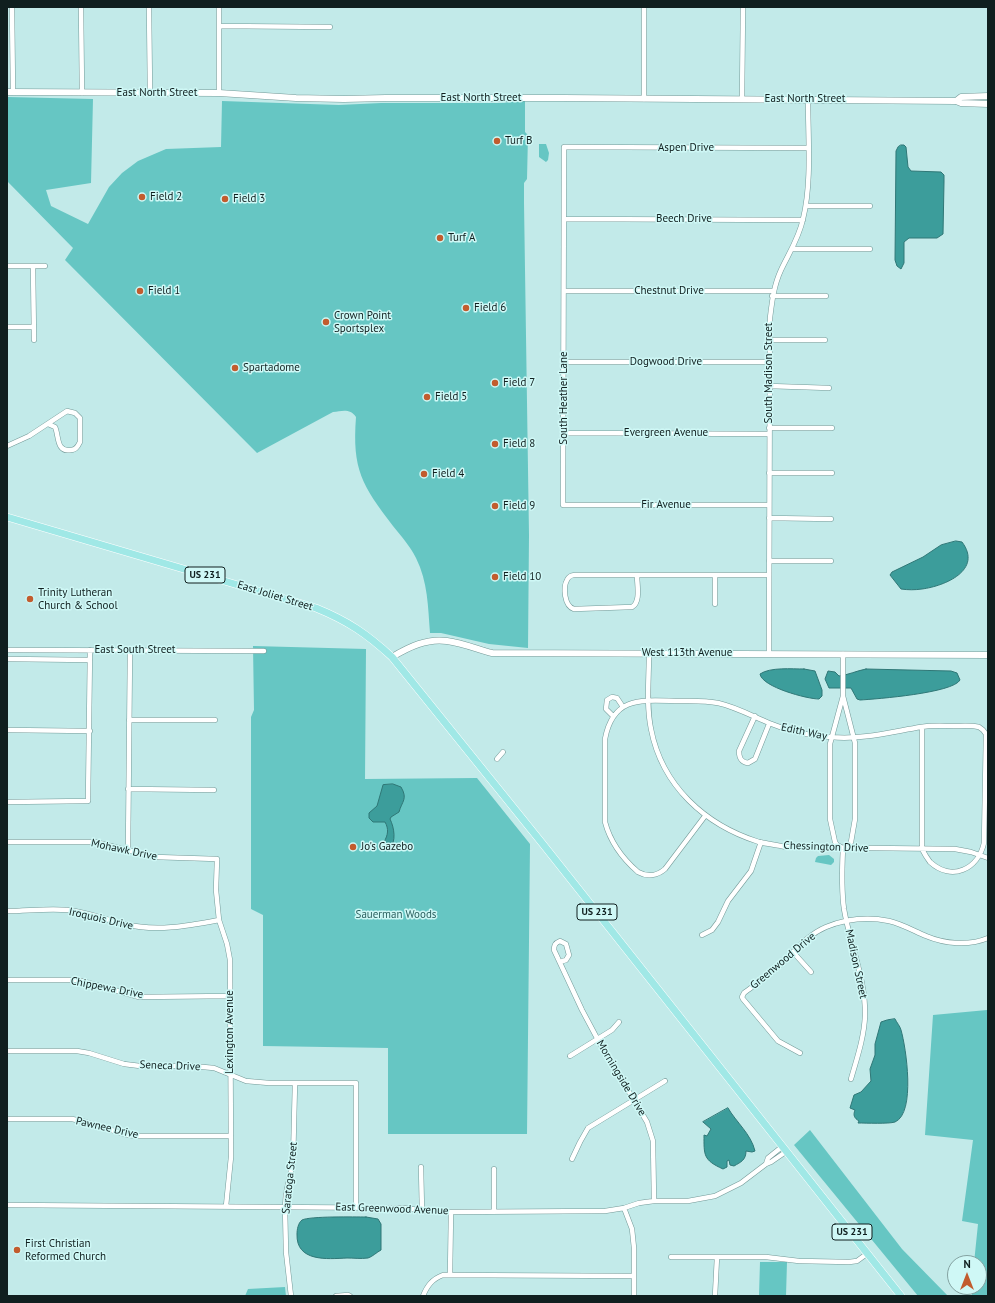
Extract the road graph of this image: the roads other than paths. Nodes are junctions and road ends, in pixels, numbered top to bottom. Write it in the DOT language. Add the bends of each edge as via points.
graph roads {
  1 [pos="12,7"];
  2 [pos="81,7"];
  3 [pos="150,7"];
  4 [pos="219,7"];
  5 [pos="644,7"];
  6 [pos="743,7"];
  7 [pos="219,26"];
  8 [pos="330,26"];
  9 [pos="10,92"];
  10 [pos="82,93"];
  11 [pos="150,93"];
  12 [pos="219,94"];
  13 [pos="988,96"];
  14 [pos="644,99"];
  15 [pos="742,99"];
  16 [pos="808,99"];
  17 [pos="956,100"];
  18 [pos="988,104"];
  19 [pos="564,147"];
  20 [pos="808,148"];
  21 [pos="806,206"];
  22 [pos="870,206"];
  23 [pos="564,219"];
  24 [pos="803,220"];
  25 [pos="792,249"];
  26 [pos="870,249"];
  27 [pos="7,266"];
  28 [pos="33,266"];
  29 [pos="46,266"];
  30 [pos="564,290"];
  31 [pos="774,291"];
  32 [pos="772,296"];
  33 [pos="826,296"];
  34 [pos="33,326"];
  35 [pos="7,327"];
  36 [pos="34,340"];
  37 [pos="769,340"];
  38 [pos="825,340"];
  39 [pos="564,362"];
  40 [pos="769,362"];
  41 [pos="769,386"];
  42 [pos="828,388"];
  43 [pos="48,424"];
  44 [pos="769,428"];
  45 [pos="832,428"];
  46 [pos="564,433"];
  47 [pos="769,434"];
  48 [pos="7,446"];
  49 [pos="769,473"];
  50 [pos="832,473"];
  51 [pos="563,504"];
  52 [pos="769,504"];
  53 [pos="7,517"];
  54 [pos="769,518"];
  55 [pos="831,518"];
  56 [pos="769,561"];
  57 [pos="831,561"];
  58 [pos="637,575"];
  59 [pos="715,575"];
  60 [pos="769,575"];
  61 [pos="715,604"];
  62 [pos="7,650"];
  63 [pos="90,650"];
  64 [pos="130,650"];
  65 [pos="264,651"];
  66 [pos="650,653"];
  67 [pos="769,654"];
  68 [pos="843,654"];
  69 [pos="988,655"];
  70 [pos="392,657"];
  71 [pos="7,659"];
  72 [pos="90,660"];
  73 [pos="843,696"];
  74 [pos="649,700"];
  75 [pos="623,707"];
  76 [pos="613,716"];
  77 [pos="754,716"];
  78 [pos="129,720"];
  79 [pos="215,720"];
  80 [pos="769,724"];
  81 [pos="922,727"];
  82 [pos="7,730"];
  83 [pos="90,730"];
  84 [pos="831,738"];
  85 [pos="854,738"];
  86 [pos="504,752"];
  87 [pos="497,759"];
  88 [pos="128,789"];
  89 [pos="214,790"];
  90 [pos="7,802"];
  91 [pos="705,816"];
  92 [pos="7,842"];
  93 [pos="761,842"];
  94 [pos="843,848"];
  95 [pos="922,849"];
  96 [pos="128,850"];
  97 [pos="980,854"];
  98 [pos="988,858"];
  99 [pos="217,859"];
  100 [pos="7,911"];
  101 [pos="218,920"];
  102 [pos="847,921"];
  103 [pos="702,934"];
  104 [pos="988,938"];
  105 [pos="793,952"];
  106 [pos="560,962"];
  107 [pos="811,972"];
  108 [pos="7,980"];
  109 [pos="231,996"];
  110 [pos="619,1022"];
  111 [pos="598,1040"];
  112 [pos="7,1051"];
  113 [pos="800,1053"];
  114 [pos="570,1056"];
  115 [pos="230,1074"];
  116 [pos="851,1078"];
  117 [pos="665,1080"];
  118 [pos="295,1083"];
  119 [pos="635,1098"];
  120 [pos="7,1119"];
  121 [pos="231,1136"];
  122 [pos="785,1148"];
  123 [pos="572,1159"];
  124 [pos="421,1167"];
  125 [pos="494,1169"];
  126 [pos="654,1201"];
  127 [pos="7,1205"];
  128 [pos="226,1206"];
  129 [pos="285,1207"];
  130 [pos="356,1208"];
  131 [pos="624,1208"];
  132 [pos="422,1211"];
  133 [pos="494,1211"];
  134 [pos="451,1212"];
  135 [pos="868,1253"];
  136 [pos="670,1257"];
  137 [pos="717,1257"];
  138 [pos="450,1275"];
  139 [pos="634,1276"];
  140 [pos="291,1296"];
  141 [pos="336,1296"];
  142 [pos="350,1296"];
  143 [pos="423,1296"];
  144 [pos="634,1296"];
  145 [pos="716,1296"];
  146 [pos="901,1296"];
  1 -- 9 [label="street"];
  2 -- 10 [label="street"];
  3 -- 11 [label="street"];
  4 -- 7 [label="street"];
  5 -- 14 [label="street"];
  6 -- 15 [label="street"];
  7 -- 8 [label="street"];
  7 -- 12 [label="street"];
  9 -- 10 [label="street, East North Street"];
  10 -- 11 [label="street, East North Street"];
  11 -- 12 [label="street, East North Street"];
  12 -- 14 [label="street, East North Street" via="344,99"];
  13 -- 17 [label="street, East North Street" via="961,97"];
  14 -- 15 [label="street, East North Street"];
  15 -- 16 [label="street, East North Street"];
  16 -- 17 [label="street, East North Street"];
  16 -- 20 [label="street, South Madison Street"];
  17 -- 18 [label="street, East North Street" via="961,103"];
  19 -- 20 [label="street, Aspen Drive"];
  19 -- 23 [label="street, South Heather Lane"];
  20 -- 21 [label="street, South Madison Street"];
  21 -- 22 [label="street"];
  21 -- 24 [label="street, South Madison Street"];
  23 -- 24 [label="street, Beech Drive"];
  23 -- 30 [label="street, South Heather Lane"];
  24 -- 25 [label="street, South Madison Street"];
  25 -- 26 [label="street"];
  25 -- 31 [label="street, South Madison Street" via="780,271"];
  27 -- 28 [label="street"];
  28 -- 29 [label="street"];
  28 -- 34 [label="street"];
  30 -- 31 [label="street, Chestnut Drive"];
  30 -- 39 [label="street, South Heather Lane"];
  31 -- 32 [label="street, South Madison Street"];
  32 -- 33 [label="street"];
  32 -- 37 [label="street, South Madison Street"];
  34 -- 35 [label="street"];
  34 -- 36 [label="street"];
  37 -- 38 [label="street"];
  37 -- 40 [label="street, South Madison Street"];
  39 -- 40 [label="street, Dogwood Drive"];
  39 -- 46 [label="street, South Heather Lane"];
  40 -- 41 [label="street, South Madison Street"];
  41 -- 42 [label="street"];
  41 -- 44 [label="street, South Madison Street"];
  43 -- 43 [label="street" via="67,411 75,413 81,422 80,442 74,450 62,449 55,427"];
  43 -- 48 [label="street"];
  44 -- 45 [label="street"];
  44 -- 47 [label="street, South Madison Street"];
  46 -- 47 [label="street, Evergreen Avenue"];
  46 -- 51 [label="street, South Heather Lane"];
  47 -- 49 [label="street, South Madison Street"];
  49 -- 50 [label="street"];
  49 -- 52 [label="street, South Madison Street"];
  51 -- 52 [label="street, Fir Avenue"];
  52 -- 54 [label="street, South Madison Street"];
  53 -- 70 [label="main road, East Joliet Street / US 231" via="316,608 362,631"];
  54 -- 55 [label="street"];
  54 -- 56 [label="street, South Madison Street"];
  56 -- 57 [label="street"];
  56 -- 60 [label="street, South Madison Street"];
  58 -- 58 [label="street" via="570,576 566,582 568,605 570,608 635,606 638,599"];
  58 -- 59 [label="street"];
  59 -- 60 [label="street"];
  59 -- 61 [label="street"];
  60 -- 67 [label="street, South Madison Street"];
  62 -- 63 [label="street, East South Street"];
  63 -- 64 [label="street, East South Street"];
  63 -- 72 [label="street"];
  64 -- 65 [label="street, East South Street"];
  64 -- 78 [label="street"];
  66 -- 67 [label="street, West 113th Avenue"];
  66 -- 70 [label="street, West 113th Avenue" via="492,653 436,640 409,647"];
  66 -- 74 [label="street, Chessington Drive"];
  67 -- 68 [label="street, West 113th Avenue"];
  68 -- 69 [label="street, West 113th Avenue"];
  68 -- 73 [label="street"];
  70 -- 122 [label="main road, US 231"];
  71 -- 72 [label="street"];
  72 -- 83 [label="street"];
  73 -- 84 [label="street"];
  73 -- 85 [label="street"];
  74 -- 75 [label="street, Edith Way"];
  74 -- 77 [label="street, Edith Way" via="717,702"];
  74 -- 91 [label="street, Chessington Drive" via="650,728 664,768 680,792"];
  75 -- 76 [label="street, Edith Way"];
  75 -- 76 [label="street" via="617,698 607,700 606,709"];
  76 -- 91 [label="street, Edith Way" via="605,739 605,822 612,842 634,869 650,876 661,872"];
  77 -- 80 [label="street, Edith Way"];
  77 -- 80 [label="street" via="739,751 740,760 748,763 755,759"];
  78 -- 79 [label="street"];
  78 -- 88 [label="street"];
  80 -- 84 [label="street, Edith Way"];
  81 -- 85 [label="street, Edith Way"];
  81 -- 95 [label="street"];
  81 -- 97 [label="street, Edith Way" via="975,726 986,734 984,843"];
  82 -- 83 [label="street"];
  83 -- 90 [label="street" via="88,801"];
  84 -- 85 [label="street, Edith Way"];
  84 -- 94 [label="street" via="830,819 835,842"];
  85 -- 94 [label="street" via="856,819 851,842"];
  86 -- 87 [label="street"];
  88 -- 89 [label="street"];
  88 -- 96 [label="street"];
  91 -- 93 [label="street, Chessington Drive" via="731,831"];
  92 -- 96 [label="street, Mohawk Drive" via="95,842"];
  93 -- 94 [label="street, Chessington Drive" via="786,847"];
  93 -- 103 [label="street" via="751,871 728,901 712,930"];
  94 -- 95 [label="street, Chessington Drive"];
  94 -- 102 [label="street, Madison Street" via="842,884"];
  95 -- 97 [label="street, Chessington Drive" via="963,850"];
  95 -- 97 [label="street" via="935,865 952,872 966,869 975,863"];
  96 -- 99 [label="street, Mohawk Drive" via="155,857"];
  97 -- 98 [label="street, Chessington Drive"];
  99 -- 101 [label="street, Lexington Avenue"];
  100 -- 101 [label="street, Iroquois Drive" via="67,910 84,912 124,924 163,928"];
  101 -- 109 [label="street, Lexington Avenue" via="230,960"];
  102 -- 104 [label="street, Greenwood Drive" via="866,919 890,922 928,937 954,943"];
  102 -- 105 [label="street, Greenwood Drive" via="814,934"];
  102 -- 116 [label="street, Madison Street" via="863,988 865,1010 864,1031"];
  105 -- 107 [label="street"];
  105 -- 113 [label="street, Greenwood Drive" via="742,997 778,1041"];
  106 -- 111 [label="street, Morningside Drive"];
  108 -- 109 [label="street, Chippewa Drive" via="78,980 139,997"];
  109 -- 115 [label="street, Lexington Avenue"];
  110 -- 111 [label="street"];
  111 -- 114 [label="street"];
  111 -- 119 [label="street, Morningside Drive"];
  112 -- 115 [label="street, Seneca Drive" via="77,1051 124,1064 203,1066"];
  115 -- 118 [label="street, Seneca Drive" via="246,1081"];
  115 -- 121 [label="street, Lexington Avenue"];
  117 -- 119 [label="street"];
  118 -- 129 [label="street, Saratoga Street" via="294,1162"];
  118 -- 130 [label="street, Seneca Drive" via="356,1083"];
  119 -- 123 [label="street" via="588,1128"];
  119 -- 126 [label="street, Morningside Drive" via="648,1122 653,1141"];
  120 -- 121 [label="street, Pawnee Drive" via="72,1120 137,1136"];
  121 -- 128 [label="street, Lexington Avenue" via="232,1158"];
  122 -- 126 [label="street, East Greenwood Avenue" via="771,1162 741,1183 715,1196 688,1201"];
  122 -- 135 [label="main road, US 231"];
  124 -- 132 [label="street"];
  125 -- 133 [label="street"];
  126 -- 131 [label="street, East Greenwood Avenue"];
  127 -- 128 [label="street, East Greenwood Avenue"];
  128 -- 129 [label="street, East Greenwood Avenue"];
  129 -- 130 [label="street, East Greenwood Avenue"];
  129 -- 140 [label="street, Saratoga Street" via="286,1252"];
  130 -- 132 [label="street, East Greenwood Avenue" via="404,1208"];
  131 -- 133 [label="street, East Greenwood Avenue" via="605,1211"];
  131 -- 139 [label="street" via="632,1229"];
  132 -- 134 [label="street, East Greenwood Avenue"];
  133 -- 134 [label="street, East Greenwood Avenue"];
  134 -- 138 [label="street"];
  135 -- 137 [label="street" via="857,1261 849,1262"];
  135 -- 146 [label="main road, US 231"];
  136 -- 137 [label="street"];
  137 -- 145 [label="street"];
  138 -- 139 [label="street"];
  138 -- 143 [label="street" via="435,1278"];
  139 -- 144 [label="street"];
  141 -- 142 [label="street"];
}
